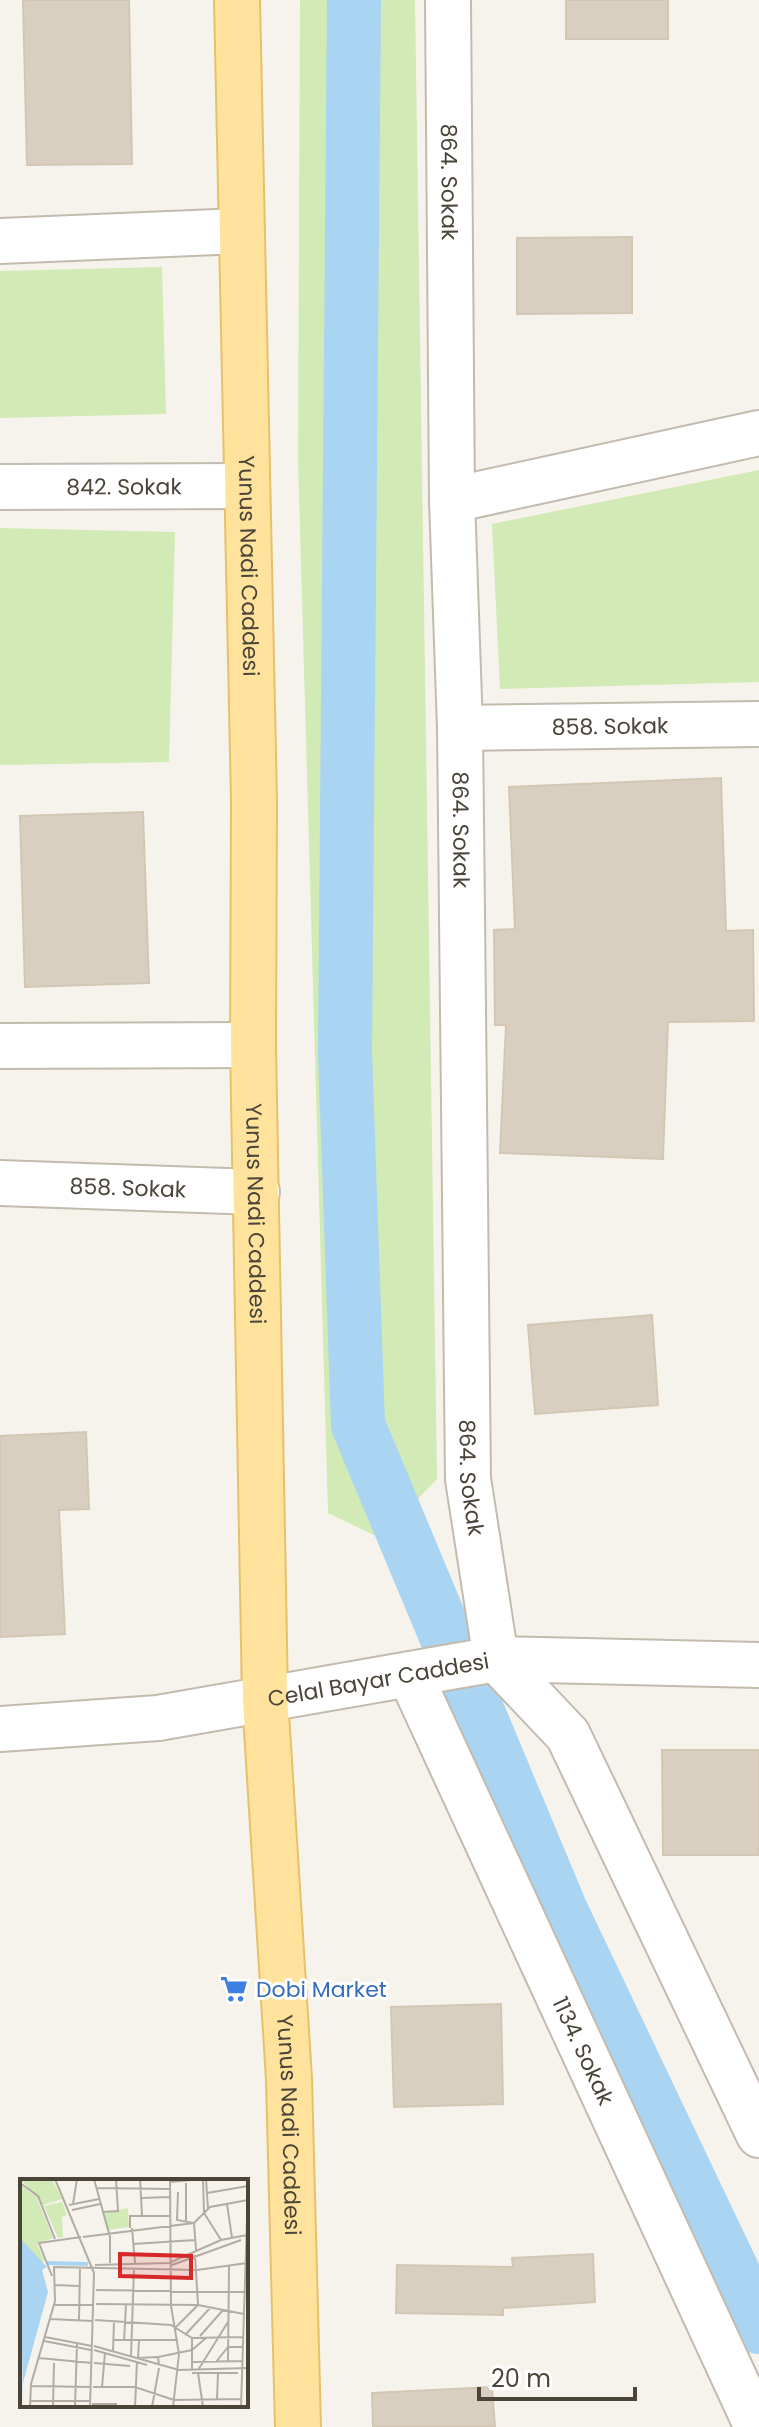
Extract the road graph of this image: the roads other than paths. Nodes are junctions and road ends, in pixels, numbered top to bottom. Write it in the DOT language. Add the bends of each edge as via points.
graph roads {
  1 [pos="237,0"];
  2 [pos="448,0"];
  3 [pos="241,231"];
  4 [pos="0,241"];
  5 [pos="759,433"];
  6 [pos="246,486"];
  7 [pos="0,487"];
  8 [pos="452,500"];
  9 [pos="759,724"];
  10 [pos="460,728"];
  11 [pos="253,1045"];
  12 [pos="0,1046"];
  13 [pos="0,1183"];
  14 [pos="257,1192"];
  15 [pos="494,1660"];
  16 [pos="759,1665"];
  17 [pos="413,1675"];
  18 [pos="265,1698"];
  19 [pos="0,1729"];
  20 [pos="759,2135"];
  21 [pos="298,2427"];
  22 [pos="757,2427"];
  1 -- 3 [label="main road, Yunus Nadi Caddesi"];
  2 -- 8 [label="street, 864. Sokak"];
  3 -- 4 [label="street"];
  3 -- 6 [label="main road, Yunus Nadi Caddesi"];
  5 -- 8 [label="street"];
  6 -- 7 [label="street, 842. Sokak"];
  6 -- 11 [label="main road, Yunus Nadi Caddesi" via="254,801"];
  8 -- 10 [label="street, 864. Sokak"];
  9 -- 10 [label="street, 858. Sokak"];
  10 -- 15 [label="street, 864. Sokak" via="468,1479"];
  11 -- 12 [label="street"];
  11 -- 14 [label="main road, Yunus Nadi Caddesi"];
  13 -- 14 [label="street, 858. Sokak"];
  14 -- 18 [label="main road, Yunus Nadi Caddesi"];
  15 -- 16 [label="street, Celal Bayar Caddesi"];
  15 -- 17 [label="street, Celal Bayar Caddesi"];
  15 -- 20 [label="street" via="568,1735"];
  17 -- 18 [label="street, Celal Bayar Caddesi"];
  17 -- 22 [label="street, 1134. Sokak"];
  18 -- 19 [label="street, Celal Bayar Caddesi" via="158,1718"];
  18 -- 21 [label="main road, Yunus Nadi Caddesi" via="289,2079"];
}
